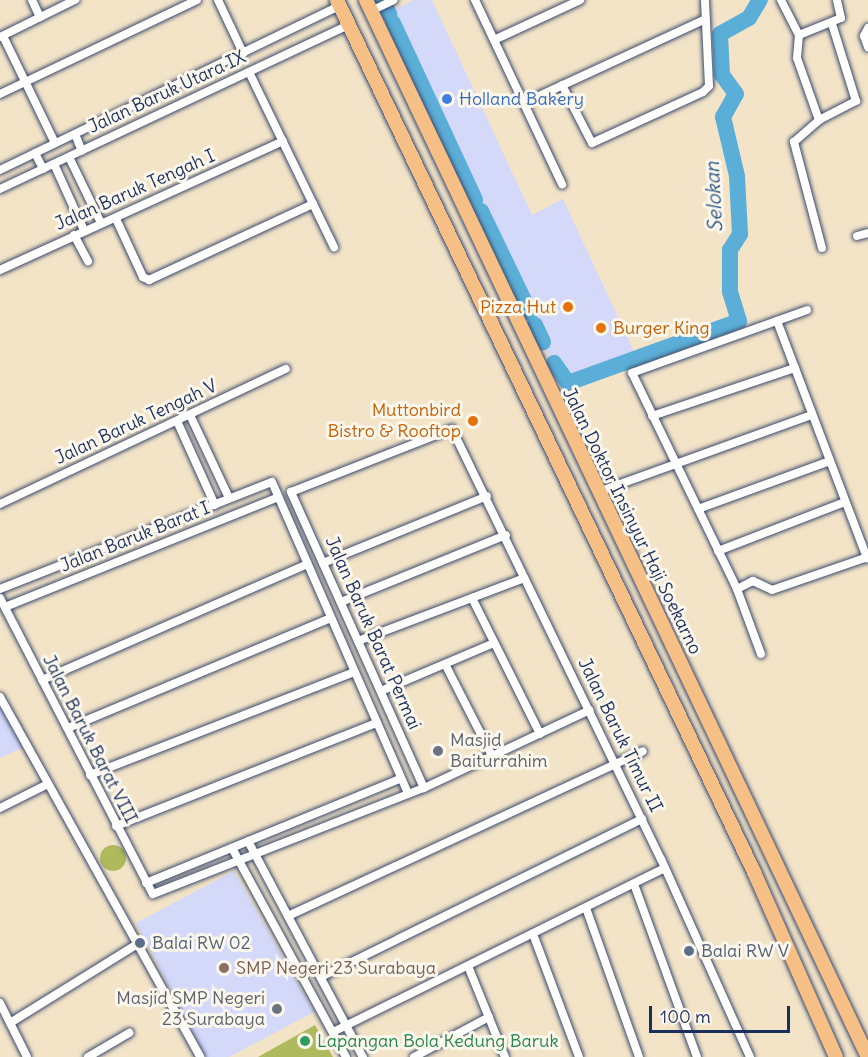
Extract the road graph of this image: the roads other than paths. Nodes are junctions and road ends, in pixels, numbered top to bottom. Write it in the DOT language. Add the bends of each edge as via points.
graph roads {
  1 [pos="32,0"];
  2 [pos="75,0"];
  3 [pos="197,0"];
  4 [pos="218,0"];
  5 [pos="475,0"];
  6 [pos="580,0"];
  7 [pos="705,0"];
  8 [pos="781,0"];
  9 [pos="837,0"];
  10 [pos="339,3"];
  11 [pos="380,4"];
  12 [pos="40,17"];
  13 [pos="706,19"];
  14 [pos="832,24"];
  15 [pos="349,25"];
  16 [pos="868,28"];
  17 [pos="799,35"];
  18 [pos="2,37"];
  19 [pos="494,40"];
  20 [pos="868,47"];
  21 [pos="243,53"];
  22 [pos="249,72"];
  23 [pos="24,82"];
  24 [pos="562,85"];
  25 [pos="0,94"];
  26 [pos="524,103"];
  27 [pos="819,120"];
  28 [pos="75,134"];
  29 [pos="283,141"];
  30 [pos="55,143"];
  31 [pos="82,151"];
  32 [pos="35,153"];
  33 [pos="69,157"];
  34 [pos="54,164"];
  35 [pos="43,169"];
  36 [pos="0,170"];
  37 [pos="562,184"];
  38 [pos="0,189"];
  39 [pos="313,204"];
  40 [pos="117,221"];
  41 [pos="101,223"];
  42 [pos="84,230"];
  43 [pos="868,233"];
  44 [pos="74,235"];
  45 [pos="857,236"];
  46 [pos="334,247"];
  47 [pos="822,248"];
  48 [pos="88,261"];
  49 [pos="0,270"];
  50 [pos="807,310"];
  51 [pos="777,321"];
  52 [pos="795,368"];
  53 [pos="286,369"];
  54 [pos="541,373"];
  55 [pos="520,380"];
  56 [pos="554,402"];
  57 [pos="535,411"];
  58 [pos="190,415"];
  59 [pos="812,415"];
  60 [pos="652,416"];
  61 [pos="177,421"];
  62 [pos="830,461"];
  63 [pos="676,463"];
  64 [pos="272,482"];
  65 [pos="291,492"];
  66 [pos="598,492"];
  67 [pos="487,496"];
  68 [pos="278,497"];
  69 [pos="229,498"];
  70 [pos="845,502"];
  71 [pos="0,504"];
  72 [pos="215,505"];
  73 [pos="698,509"];
  74 [pos="506,535"];
  75 [pos="718,551"];
  76 [pos="867,557"];
  77 [pos="323,562"];
  78 [pos="307,564"];
  79 [pos="525,578"];
  80 [pos="0,589"];
  81 [pos="736,589"];
  82 [pos="0,598"];
  83 [pos="472,598"];
  84 [pos="341,602"];
  85 [pos="5,607"];
  86 [pos="331,618"];
  87 [pos="358,641"];
  88 [pos="494,643"];
  89 [pos="761,654"];
  90 [pos="445,664"];
  91 [pos="354,672"];
  92 [pos="42,680"];
  93 [pos="381,691"];
  94 [pos="0,697"];
  95 [pos="590,710"];
  96 [pos="376,723"];
  97 [pos="68,728"];
  98 [pos="540,734"];
  99 [pos="643,751"];
  100 [pos="492,756"];
  101 [pos="616,764"];
  102 [pos="90,775"];
  103 [pos="400,779"];
  104 [pos="46,785"];
  105 [pos="424,788"];
  106 [pos="408,794"];
  107 [pos="0,808"];
  108 [pos="642,819"];
  109 [pos="116,826"];
  110 [pos="759,830"];
  111 [pos="739,840"];
  112 [pos="248,841"];
  113 [pos="232,848"];
  114 [pos="255,854"];
  115 [pos="239,860"];
  116 [pos="774,862"];
  117 [pos="665,868"];
  118 [pos="754,872"];
  119 [pos="146,883"];
  120 [pos="634,884"];
  121 [pos="586,908"];
  122 [pos="288,916"];
  123 [pos="533,934"];
  124 [pos="136,945"];
  125 [pos="468,966"];
  126 [pos="321,977"];
  127 [pos="0,1003"];
  128 [pos="489,1017"];
  129 [pos="10,1023"];
  130 [pos="346,1025"];
  131 [pos="333,1032"];
  132 [pos="129,1033"];
  133 [pos="27,1057"];
  134 [pos="88,1057"];
  135 [pos="200,1057"];
  136 [pos="346,1057"];
  137 [pos="363,1057"];
  138 [pos="414,1057"];
  139 [pos="506,1057"];
  140 [pos="579,1057"];
  141 [pos="639,1057"];
  142 [pos="697,1057"];
  143 [pos="750,1057"];
  144 [pos="837,1057"];
  145 [pos="868,1057"];
  1 -- 12 [label="street"];
  2 -- 12 [label="street"];
  3 -- 23 [label="street"];
  4 -- 21 [label="street"];
  5 -- 19 [label="street"];
  6 -- 19 [label="street"];
  7 -- 13 [label="street"];
  8 -- 17 [label="street"];
  9 -- 14 [label="street" via="841,18"];
  10 -- 15 [label="main road"];
  10 -- 21 [label="street, Jalan Baruk Utara IX"];
  11 -- 54 [label="main road, Jalan Doktor Insinyur Haji Soekarno"];
  12 -- 18 [label="street"];
  13 -- 24 [label="street"];
  13 -- 24 [label="street" via="707,89 609,139 588,141"];
  14 -- 17 [label="street"];
  14 -- 27 [label="street" via="856,101"];
  15 -- 22 [label="street, Jalan Baruk Utara IX"];
  15 -- 55 [label="main road"];
  16 -- 20 [label="street" via="864,36"];
  17 -- 27 [label="street" via="797,58"];
  18 -- 23 [label="street"];
  19 -- 26 [label="street"];
  21 -- 28 [label="street, Jalan Baruk Utara IX"];
  22 -- 29 [label="street"];
  22 -- 31 [label="street, Jalan Baruk Utara IX"];
  23 -- 25 [label="street"];
  23 -- 30 [label="street"];
  24 -- 26 [label="street"];
  26 -- 37 [label="street"];
  27 -- 47 [label="street" via="794,142"];
  28 -- 30 [label="street, Jalan Baruk Utara IX"];
  28 -- 31 [label="street"];
  29 -- 39 [label="street"];
  29 -- 40 [label="street, Jalan Baruk Tengah I"];
  30 -- 32 [label="street, Jalan Baruk Utara IX"];
  31 -- 33 [label="street, Jalan Baruk Utara IX"];
  32 -- 35 [label="street"];
  32 -- 36 [label="street, Jalan Baruk Utara IX"];
  33 -- 34 [label="street, Jalan Baruk Utara IX"];
  33 -- 41 [label="street"];
  34 -- 35 [label="street, Jalan Baruk Utara IX"];
  34 -- 42 [label="street"];
  35 -- 38 [label="street, Jalan Baruk Utara IX"];
  39 -- 40 [label="street" via="149,280 142,277"];
  39 -- 46 [label="street"];
  40 -- 41 [label="street, Jalan Baruk Tengah I"];
  41 -- 42 [label="street, Jalan Baruk Tengah I"];
  42 -- 44 [label="street, Jalan Baruk Tengah I"];
  43 -- 45 [label="street"];
  44 -- 48 [label="street"];
  44 -- 49 [label="street, Jalan Baruk Tengah I"];
  50 -- 51 [label="street"];
  51 -- 52 [label="street"];
  51 -- 60 [label="street" via="634,370"];
  52 -- 59 [label="street"];
  52 -- 60 [label="street"];
  53 -- 58 [label="street, Jalan Baruk Tengah V"];
  54 -- 55 [label="main road" via="533,384"];
  54 -- 56 [label="main road, Jalan Doktor Insinyur Haji Soekarno"];
  55 -- 57 [label="main road"];
  56 -- 57 [label="main road" via="545,401"];
  56 -- 66 [label="main road, Jalan Doktor Insinyur Haji Soekarno"];
  57 -- 111 [label="main road"];
  58 -- 61 [label="street, Jalan Baruk Tengah V"];
  58 -- 69 [label="street"];
  59 -- 62 [label="street"];
  59 -- 63 [label="street"];
  60 -- 63 [label="street"];
  61 -- 71 [label="street, Jalan Baruk Tengah V"];
  61 -- 72 [label="street"];
  62 -- 70 [label="street"];
  62 -- 73 [label="street"];
  63 -- 66 [label="street"];
  63 -- 73 [label="street"];
  64 -- 68 [label="street, Jalan Baruk Barat Permai"];
  64 -- 69 [label="street, Jalan Baruk Barat I"];
  65 -- 67 [label="street, Jalan Baruk Timur II" via="454,430"];
  65 -- 77 [label="street, Jalan Baruk Barat Permai"];
  66 -- 110 [label="main road, Jalan Doktor Insinyur Haji Soekarno"];
  67 -- 74 [label="street, Jalan Baruk Timur II"];
  67 -- 77 [label="street"];
  68 -- 78 [label="street, Jalan Baruk Barat Permai"];
  68 -- 85 [label="street, Jalan Baruk Barat I"];
  69 -- 72 [label="street, Jalan Baruk Barat I"];
  70 -- 75 [label="street"];
  70 -- 76 [label="street"];
  72 -- 80 [label="street, Jalan Baruk Barat I"];
  73 -- 75 [label="street"];
  74 -- 79 [label="street, Jalan Baruk Timur II"];
  74 -- 84 [label="street"];
  75 -- 81 [label="street"];
  76 -- 81 [label="street" via="772,590 753,581"];
  77 -- 84 [label="street, Jalan Baruk Barat Permai"];
  78 -- 86 [label="street, Jalan Baruk Barat Permai"];
  78 -- 92 [label="street"];
  79 -- 83 [label="street"];
  79 -- 95 [label="street, Jalan Baruk Timur II"];
  81 -- 89 [label="street"];
  82 -- 85 [label="street, Jalan Baruk Barat VIII"];
  83 -- 87 [label="street"];
  83 -- 88 [label="street"];
  84 -- 87 [label="street, Jalan Baruk Barat Permai"];
  85 -- 92 [label="street, Jalan Baruk Barat VIII"];
  86 -- 91 [label="street, Jalan Baruk Barat Permai"];
  86 -- 97 [label="street"];
  87 -- 93 [label="street, Jalan Baruk Barat Permai"];
  88 -- 90 [label="street"];
  88 -- 98 [label="street"];
  90 -- 93 [label="street"];
  90 -- 100 [label="street"];
  91 -- 96 [label="street, Jalan Baruk Barat Permai"];
  91 -- 102 [label="street"];
  92 -- 97 [label="street, Jalan Baruk Barat VIII"];
  93 -- 105 [label="street, Jalan Baruk Barat Permai"];
  94 -- 104 [label="street"];
  95 -- 98 [label="street"];
  95 -- 101 [label="street, Jalan Baruk Timur II"];
  96 -- 103 [label="street, Jalan Baruk Barat Permai"];
  96 -- 109 [label="street"];
  97 -- 102 [label="street, Jalan Baruk Barat VIII"];
  98 -- 100 [label="street"];
  99 -- 101 [label="street"];
  100 -- 105 [label="street"];
  101 -- 108 [label="street, Jalan Baruk Timur II"];
  101 -- 122 [label="street"];
  102 -- 109 [label="street, Jalan Baruk Barat VIII"];
  103 -- 106 [label="street, Jalan Baruk Barat Permai"];
  103 -- 112 [label="street"];
  104 -- 107 [label="street"];
  104 -- 124 [label="street"];
  105 -- 106 [label="street"];
  106 -- 114 [label="street"];
  108 -- 117 [label="street, Jalan Baruk Timur II"];
  108 -- 126 [label="street"];
  109 -- 119 [label="street, Jalan Baruk Barat VIII"];
  110 -- 111 [label="main road" via="752,841"];
  110 -- 116 [label="main road, Jalan Doktor Insinyur Haji Soekarno"];
  111 -- 118 [label="main road"];
  112 -- 113 [label="street"];
  112 -- 114 [label="street"];
  113 -- 115 [label="street"];
  113 -- 119 [label="street"];
  114 -- 115 [label="street"];
  114 -- 122 [label="street"];
  115 -- 119 [label="street, Jalan Baruk Barat VIII" via="153,894"];
  115 -- 131 [label="street"];
  116 -- 118 [label="main road" via="758,861"];
  116 -- 145 [label="main road, Jalan Doktor Insinyur Haji Soekarno"];
  117 -- 120 [label="street"];
  117 -- 143 [label="street, Jalan Baruk Timur II"];
  118 -- 144 [label="main road"];
  120 -- 121 [label="street"];
  120 -- 142 [label="street"];
  121 -- 123 [label="street"];
  121 -- 141 [label="street"];
  122 -- 126 [label="street"];
  123 -- 125 [label="street"];
  123 -- 140 [label="street"];
  124 -- 129 [label="street"];
  124 -- 135 [label="street"];
  125 -- 128 [label="street"];
  125 -- 130 [label="street"];
  126 -- 130 [label="street"];
  127 -- 129 [label="street"];
  128 -- 138 [label="street"];
  128 -- 139 [label="street"];
  129 -- 133 [label="street"];
  130 -- 131 [label="street"];
  130 -- 137 [label="street"];
  131 -- 136 [label="street"];
  132 -- 134 [label="street"];
}
